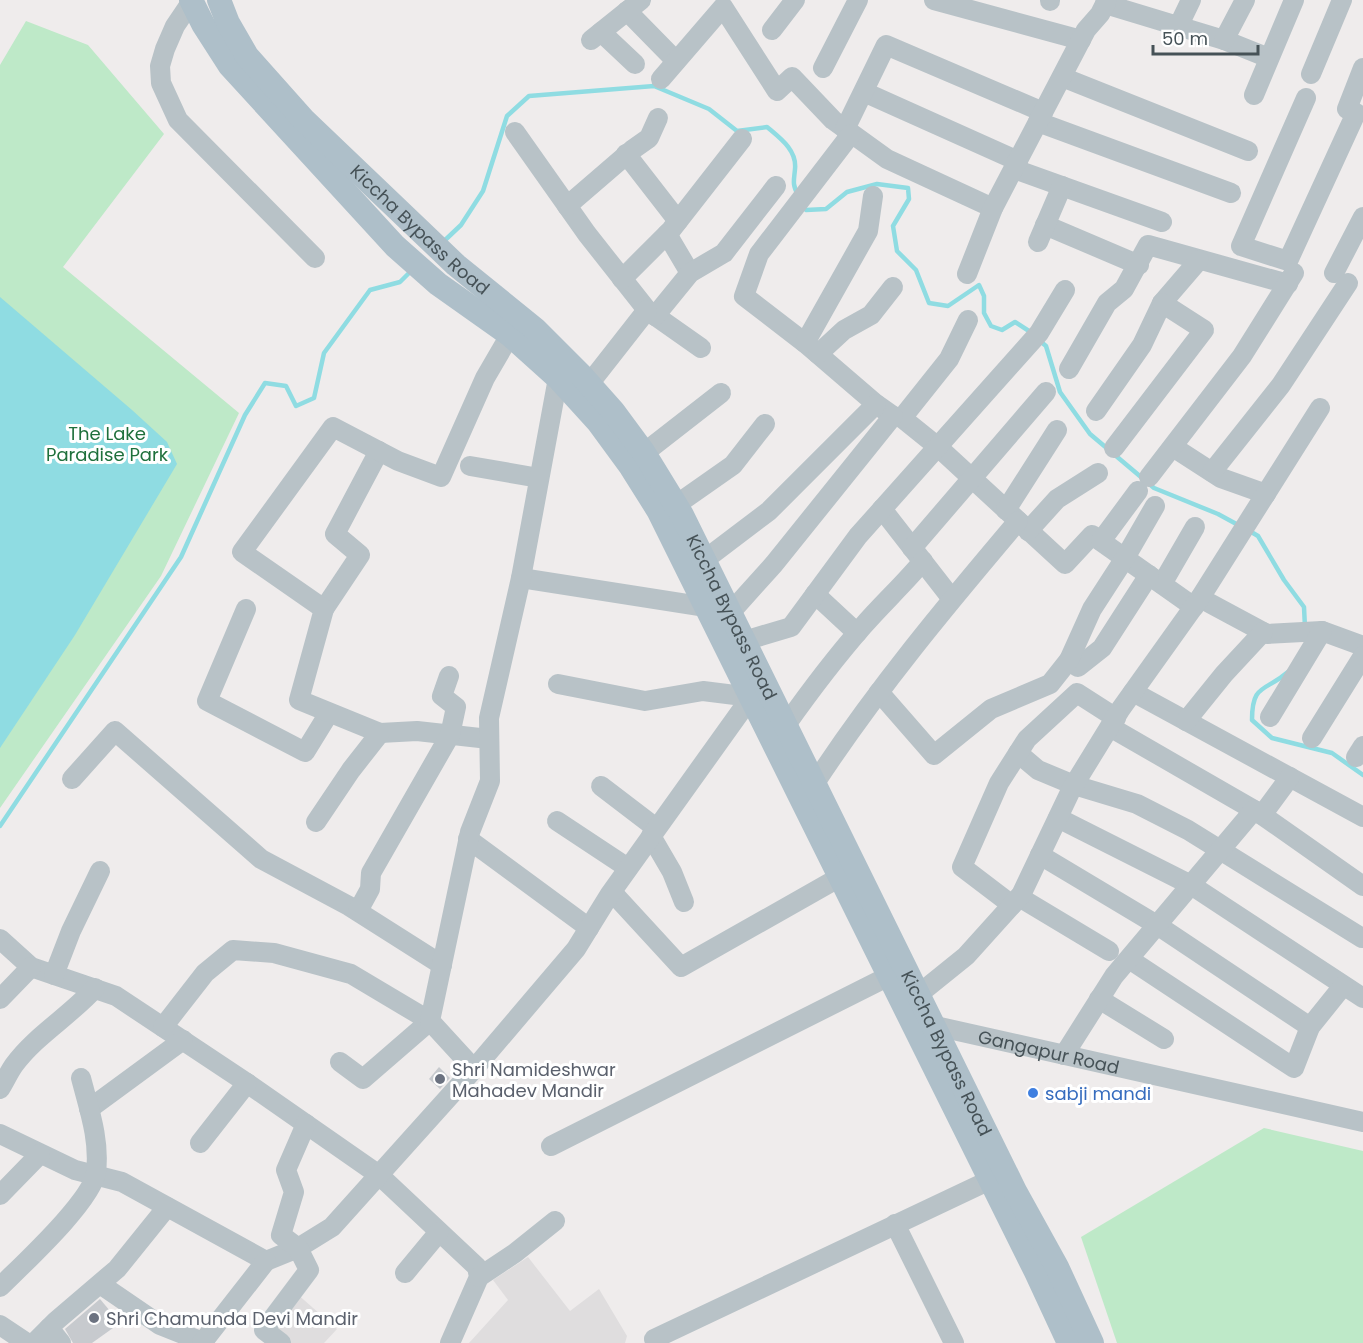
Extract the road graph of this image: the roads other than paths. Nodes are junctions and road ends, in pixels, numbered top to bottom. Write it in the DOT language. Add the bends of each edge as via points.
graph roads {
  1 [pos="192,0"];
  2 [pos="219,0"];
  3 [pos="795,0"];
  4 [pos="858,0"];
  5 [pos="934,0"];
  6 [pos="1191,0"];
  7 [pos="1245,0"];
  8 [pos="1293,0"];
  9 [pos="1342,0"];
  10 [pos="1106,2"];
  11 [pos="634,6"];
  12 [pos="1135,6"];
  13 [pos="1178,27"];
  14 [pos="772,30"];
  15 [pos="1081,40"];
  16 [pos="1224,40"];
  17 [pos="1269,58"];
  18 [pos="676,61"];
  19 [pos="635,64"];
  20 [pos="823,68"];
  21 [pos="1363,68"];
  22 [pos="1311,74"];
  23 [pos="1062,76"];
  24 [pos="661,79"];
  25 [pos="864,92"];
  26 [pos="1254,95"];
  27 [pos="1306,98"];
  28 [pos="1041,117"];
  29 [pos="658,118"];
  30 [pos="848,131"];
  31 [pos="516,132"];
  32 [pos="742,139"];
  33 [pos="1248,151"];
  34 [pos="626,154"];
  35 [pos="1016,165"];
  36 [pos="776,186"];
  37 [pos="1062,186"];
  38 [pos="1231,193"];
  39 [pos="873,196"];
  40 [pos="567,206"];
  41 [pos="993,208"];
  42 [pos="1363,217"];
  43 [pos="1162,222"];
  44 [pos="672,227"];
  45 [pos="315,258"];
  46 [pos="1199,260"];
  47 [pos="1288,261"];
  48 [pos="1139,265"];
  49 [pos="690,273"];
  50 [pos="967,274"];
  51 [pos="622,279"];
  52 [pos="1288,284"];
  53 [pos="893,287"];
  54 [pos="1065,290"];
  55 [pos="1162,303"];
  56 [pos="651,313"];
  57 [pos="968,320"];
  58 [pos="510,335"];
  59 [pos="701,348"];
  60 [pos="811,348"];
  61 [pos="1069,369"];
  62 [pos="558,378"];
  63 [pos="590,384"];
  64 [pos="1046,392"];
  65 [pos="721,393"];
  66 [pos="876,404"];
  67 [pos="1320,408"];
  68 [pos="1096,411"];
  69 [pos="897,417"];
  70 [pos="765,424"];
  71 [pos="1057,430"];
  72 [pos="938,447"];
  73 [pos="1173,447"];
  74 [pos="1114,448"];
  75 [pos="380,451"];
  76 [pos="635,451"];
  77 [pos="470,466"];
  78 [pos="1212,472"];
  79 [pos="1098,473"];
  80 [pos="971,477"];
  81 [pos="539,478"];
  82 [pos="1266,494"];
  83 [pos="676,505"];
  84 [pos="1155,506"];
  85 [pos="882,509"];
  86 [pos="1017,521"];
  87 [pos="1196,527"];
  88 [pos="1101,541"];
  89 [pos="917,554"];
  90 [pos="1125,558"];
  91 [pos="703,561"];
  92 [pos="520,578"];
  93 [pos="1156,580"];
  94 [pos="815,594"];
  95 [pos="952,599"];
  96 [pos="1197,603"];
  97 [pos="706,608"];
  98 [pos="246,609"];
  99 [pos="324,609"];
  100 [pos="730,613"];
  101 [pos="1263,632"];
  102 [pos="1311,632"];
  103 [pos="857,633"];
  104 [pos="744,641"];
  105 [pos="1363,646"];
  106 [pos="1363,656"];
  107 [pos="1070,660"];
  108 [pos="449,676"];
  109 [pos="558,684"];
  110 [pos="879,692"];
  111 [pos="1133,692"];
  112 [pos="759,693"];
  113 [pos="329,713"];
  114 [pos="1270,717"];
  115 [pos="1186,721"];
  116 [pos="1113,722"];
  117 [pos="786,725"];
  118 [pos="380,734"];
  119 [pos="450,735"];
  120 [pos="1312,738"];
  121 [pos="489,740"];
  122 [pos="1018,753"];
  123 [pos="1290,777"];
  124 [pos="72,779"];
  125 [pos="1074,785"];
  126 [pos="601,786"];
  127 [pos="806,787"];
  128 [pos="1258,812"];
  129 [pos="1363,817"];
  130 [pos="1058,818"];
  131 [pos="557,821"];
  132 [pos="316,822"];
  133 [pos="654,832"];
  134 [pos="468,839"];
  135 [pos="1221,849"];
  136 [pos="1040,855"];
  137 [pos="628,868"];
  138 [pos="100,871"];
  139 [pos="840,877"];
  140 [pos="1191,885"];
  141 [pos="1363,886"];
  142 [pos="612,892"];
  143 [pos="1016,901"];
  144 [pos="684,902"];
  145 [pos="358,911"];
  146 [pos="1157,925"];
  147 [pos="589,928"];
  148 [pos="1362,938"];
  149 [pos="0,939"];
  150 [pos="1109,951"];
  151 [pos="1129,959"];
  152 [pos="442,965"];
  153 [pos="32,967"];
  154 [pos="898,972"];
  155 [pos="54,975"];
  156 [pos="1343,986"];
  157 [pos="95,988"];
  158 [pos="1363,998"];
  159 [pos="0,999"];
  160 [pos="1099,999"];
  161 [pos="912,1007"];
  162 [pos="430,1021"];
  163 [pos="163,1026"];
  164 [pos="935,1026"];
  165 [pos="1310,1027"];
  166 [pos="183,1040"];
  167 [pos="1164,1040"];
  168 [pos="1064,1054"];
  169 [pos="340,1062"];
  170 [pos="943,1065"];
  171 [pos="474,1070"];
  172 [pos="81,1078"];
  173 [pos="247,1083"];
  174 [pos="0,1089"];
  175 [pos="89,1109"];
  176 [pos="1363,1122"];
  177 [pos="306,1124"];
  178 [pos="0,1134"];
  179 [pos="200,1143"];
  180 [pos="551,1146"];
  181 [pos="40,1154"];
  182 [pos="96,1175"];
  183 [pos="379,1175"];
  184 [pos="990,1180"];
  185 [pos="0,1195"];
  186 [pos="166,1207"];
  187 [pos="555,1221"];
  188 [pos="895,1224"];
  189 [pos="439,1232"];
  190 [pos="298,1248"];
  191 [pos="266,1261"];
  192 [pos="405,1273"];
  193 [pos="479,1277"];
  194 [pos="100,1284"];
  195 [pos="0,1287"];
  196 [pos="0,1325"];
  197 [pos="55,1336"];
  198 [pos="203,1342"];
  199 [pos="27,1343"];
  200 [pos="34,1343"];
  201 [pos="281,1343"];
  202 [pos="450,1343"];
  203 [pos="656,1343"];
  204 [pos="954,1343"];
  205 [pos="1070,1343"];
  206 [pos="1092,1343"];
  1 -- 45 [label="street" via="175,26 160,66 161,83 178,120"];
  1 -- 58 [label="main road" via="230,66 395,246 438,284"];
  2 -- 63 [label="main road, Kiccha Bypass Road" via="247,56 304,120 456,265 535,329"];
  3 -- 14 [label="street"];
  4 -- 20 [label="street"];
  5 -- 15 [label="street"];
  6 -- 13 [label="street"];
  7 -- 16 [label="street"];
  8 -- 17 [label="street"];
  9 -- 22 [label="street"];
  10 -- 12 [label="street"];
  10 -- 15 [label="street"];
  11 -- 18 [label="street"];
  11 -- 19 [label="street" via="596,36"];
  12 -- 13 [label="street"];
  13 -- 16 [label="street"];
  15 -- 23 [label="street"];
  16 -- 17 [label="street"];
  17 -- 26 [label="street"];
  18 -- 24 [label="street"];
  18 -- 30 [label="street" via="723,7 777,91 792,77"];
  21 -- 47 [label="street" via="1347,109 1356,113"];
  23 -- 28 [label="street"];
  23 -- 33 [label="street"];
  25 -- 28 [label="street" via="886,45"];
  25 -- 30 [label="street"];
  25 -- 35 [label="street"];
  27 -- 47 [label="street" via="1241,246"];
  28 -- 35 [label="street"];
  28 -- 38 [label="street"];
  29 -- 34 [label="street" via="649,138"];
  30 -- 41 [label="street" via="887,159"];
  30 -- 60 [label="street" via="808,192 759,254 744,296"];
  31 -- 40 [label="street"];
  32 -- 44 [label="street"];
  34 -- 40 [label="street"];
  34 -- 44 [label="street"];
  35 -- 37 [label="street"];
  35 -- 41 [label="street"];
  36 -- 49 [label="street" via="724,253"];
  37 -- 43 [label="street"];
  37 -- 48 [label="street" via="1042,234"];
  39 -- 60 [label="street" via="868,231"];
  40 -- 51 [label="street"];
  41 -- 50 [label="street"];
  42 -- 78 [label="street" via="1341,278 1281,385"];
  44 -- 49 [label="street"];
  44 -- 51 [label="street"];
  46 -- 48 [label="street" via="1148,246"];
  46 -- 52 [label="street"];
  46 -- 55 [label="street"];
  47 -- 52 [label="street" via="1300,264"];
  48 -- 61 [label="street" via="1124,289 1107,303"];
  49 -- 56 [label="street"];
  51 -- 56 [label="street"];
  52 -- 73 [label="street" via="1242,356"];
  53 -- 60 [label="street" via="871,315"];
  54 -- 72 [label="street" via="1034,338"];
  55 -- 68 [label="street" via="1142,345"];
  55 -- 74 [label="street" via="1204,330"];
  56 -- 59 [label="street"];
  56 -- 63 [label="street"];
  57 -- 69 [label="street" via="950,359"];
  58 -- 62 [label="main road"];
  58 -- 75 [label="street" via="485,378 441,477"];
  60 -- 66 [label="street"];
  62 -- 76 [label="main road" via="598,422"];
  62 -- 81 [label="street"];
  63 -- 76 [label="main road, Kiccha Bypass Road"];
  64 -- 80 [label="street"];
  65 -- 76 [label="street"];
  66 -- 69 [label="street"];
  66 -- 91 [label="street" via="769,511"];
  67 -- 82 [label="street"];
  69 -- 72 [label="street"];
  69 -- 100 [label="street"];
  70 -- 83 [label="street" via="733,465"];
  71 -- 86 [label="street"];
  72 -- 80 [label="street"];
  72 -- 85 [label="street"];
  73 -- 78 [label="street"];
  73 -- 88 [label="street"];
  75 -- 99 [label="street" via="335,534 360,555"];
  75 -- 99 [label="street" via="333,427 242,552"];
  76 -- 83 [label="main road, Kiccha Bypass Road"];
  76 -- 97 [label="main road" via="658,510"];
  77 -- 81 [label="street"];
  78 -- 82 [label="street"];
  79 -- 86 [label="street"];
  80 -- 86 [label="street"];
  80 -- 89 [label="street"];
  81 -- 92 [label="street"];
  82 -- 96 [label="street"];
  83 -- 91 [label="main road, Kiccha Bypass Road"];
  84 -- 90 [label="street"];
  85 -- 89 [label="street"];
  85 -- 94 [label="street"];
  86 -- 88 [label="street" via="1065,564 1092,535"];
  86 -- 95 [label="street"];
  87 -- 93 [label="street"];
  88 -- 90 [label="street"];
  89 -- 95 [label="street"];
  89 -- 103 [label="street" via="904,585"];
  90 -- 93 [label="street"];
  90 -- 107 [label="street" via="1092,609"];
  91 -- 100 [label="main road, Kiccha Bypass Road"];
  92 -- 97 [label="street"];
  92 -- 121 [label="street" via="489,718"];
  93 -- 96 [label="street"];
  93 -- 107 [label="street" via="1102,648 1078,667"];
  94 -- 103 [label="street"];
  94 -- 104 [label="street" via="791,627"];
  95 -- 110 [label="street"];
  96 -- 101 [label="street"];
  96 -- 111 [label="street"];
  97 -- 112 [label="main road"];
  98 -- 113 [label="street" via="207,702 305,752"];
  99 -- 113 [label="street" via="299,700"];
  100 -- 104 [label="main road, Kiccha Bypass Road"];
  101 -- 102 [label="street"];
  101 -- 115 [label="street"];
  102 -- 105 [label="street"];
  102 -- 114 [label="street"];
  103 -- 117 [label="street"];
  104 -- 112 [label="main road, Kiccha Bypass Road"];
  106 -- 120 [label="street"];
  107 -- 110 [label="street" via="1050,684 991,709 934,755"];
  108 -- 119 [label="street" via="442,696 456,706"];
  109 -- 112 [label="street" via="645,701 703,691"];
  110 -- 127 [label="street"];
  111 -- 115 [label="street"];
  111 -- 116 [label="street"];
  112 -- 117 [label="main road, Kiccha Bypass Road"];
  112 -- 127 [label="main road"];
  112 -- 133 [label="street"];
  113 -- 118 [label="street"];
  115 -- 123 [label="street"];
  116 -- 122 [label="street" via="1077,693 1027,739"];
  116 -- 125 [label="street"];
  116 -- 128 [label="street"];
  117 -- 127 [label="main road, Kiccha Bypass Road"];
  118 -- 119 [label="street" via="417,731"];
  118 -- 132 [label="street"];
  119 -- 121 [label="street"];
  119 -- 145 [label="street" via="371,873 370,889"];
  121 -- 134 [label="street" via="490,781"];
  122 -- 125 [label="street" via="1038,770"];
  122 -- 143 [label="street" via="999,783 962,867"];
  123 -- 128 [label="street"];
  123 -- 129 [label="street"];
  124 -- 145 [label="street" via="114,731 261,859"];
  125 -- 130 [label="street"];
  125 -- 135 [label="street" via="1137,804"];
  126 -- 133 [label="street"];
  127 -- 139 [label="main road"];
  127 -- 154 [label="main road, Kiccha Bypass Road"];
  128 -- 135 [label="street"];
  128 -- 141 [label="street"];
  130 -- 136 [label="street"];
  130 -- 140 [label="street"];
  131 -- 137 [label="street"];
  133 -- 137 [label="street"];
  133 -- 144 [label="street"];
  134 -- 147 [label="street"];
  134 -- 152 [label="street"];
  135 -- 140 [label="street"];
  135 -- 148 [label="street"];
  136 -- 143 [label="street"];
  136 -- 146 [label="street"];
  137 -- 142 [label="street"];
  138 -- 155 [label="street"];
  139 -- 142 [label="street" via="681,967"];
  139 -- 154 [label="main road"];
  140 -- 146 [label="street"];
  140 -- 156 [label="street"];
  142 -- 147 [label="street"];
  143 -- 150 [label="street"];
  143 -- 161 [label="street"];
  145 -- 152 [label="street"];
  146 -- 151 [label="street"];
  146 -- 165 [label="street"];
  147 -- 171 [label="street" via="576,949"];
  149 -- 153 [label="street"];
  151 -- 160 [label="street"];
  151 -- 165 [label="street" via="1294,1068"];
  152 -- 162 [label="street"];
  153 -- 155 [label="street"];
  153 -- 159 [label="street"];
  154 -- 161 [label="main road, Kiccha Bypass Road"];
  154 -- 180 [label="street"];
  155 -- 157 [label="street"];
  156 -- 158 [label="street"];
  156 -- 165 [label="street"];
  157 -- 163 [label="street" via="116,996"];
  157 -- 174 [label="street" via="41,1036 14,1065"];
  160 -- 167 [label="street"];
  160 -- 168 [label="street"];
  161 -- 164 [label="main road, Kiccha Bypass Road"];
  161 -- 170 [label="main road"];
  162 -- 163 [label="street" via="351,974 274,953 233,950 205,973"];
  162 -- 169 [label="street" via="363,1079"];
  162 -- 171 [label="street"];
  163 -- 166 [label="street"];
  164 -- 168 [label="street, Gangapur Road"];
  164 -- 170 [label="main road, Kiccha Bypass Road"];
  166 -- 173 [label="street"];
  166 -- 175 [label="street"];
  168 -- 176 [label="street, Gangapur Road"];
  170 -- 184 [label="main road"];
  170 -- 206 [label="main road, Kiccha Bypass Road" via="1058,1267"];
  171 -- 183 [label="street"];
  172 -- 175 [label="street"];
  173 -- 177 [label="street"];
  173 -- 179 [label="street"];
  175 -- 182 [label="street" via="97,1145"];
  177 -- 183 [label="street"];
  177 -- 190 [label="street" via="286,1170 294,1192 280,1235"];
  178 -- 181 [label="street"];
  181 -- 182 [label="street"];
  181 -- 185 [label="street"];
  182 -- 186 [label="street" via="122,1182"];
  182 -- 195 [label="street" via="78,1208"];
  183 -- 189 [label="street"];
  183 -- 190 [label="street" via="332,1227"];
  184 -- 188 [label="street"];
  184 -- 205 [label="main road"];
  186 -- 191 [label="street"];
  186 -- 194 [label="street" via="117,1269"];
  187 -- 193 [label="street"];
  188 -- 203 [label="street" via="654,1340"];
  188 -- 204 [label="street"];
  189 -- 192 [label="street"];
  189 -- 193 [label="street" via="477,1267"];
  190 -- 191 [label="street"];
  190 -- 201 [label="street" via="309,1270 264,1330"];
  191 -- 198 [label="street"];
  193 -- 202 [label="street"];
  194 -- 197 [label="street"];
  194 -- 198 [label="street" via="127,1313"];
  196 -- 199 [label="street"];
  197 -- 200 [label="street"];
}
